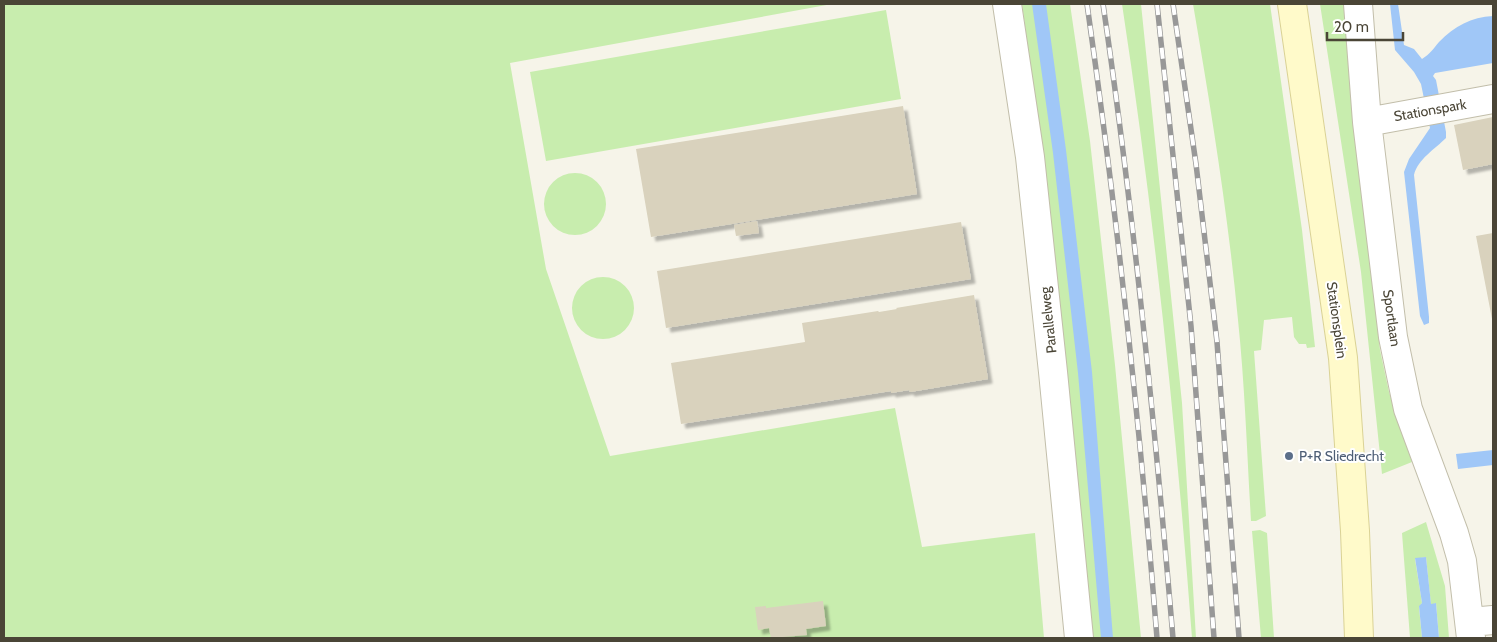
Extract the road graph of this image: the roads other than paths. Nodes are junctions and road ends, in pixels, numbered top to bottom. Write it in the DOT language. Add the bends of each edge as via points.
graph roads {
  1 [pos="1008,4"];
  2 [pos="1292,4"];
  3 [pos="1358,4"];
  4 [pos="1493,99"];
  5 [pos="1367,122"];
  6 [pos="1478,627"];
  7 [pos="1079,638"];
  8 [pos="1360,638"];
  1 -- 7 [label="street, Parallelweg" via="1031,166"];
  2 -- 8 [label="main road, Stationsplein" via="1343,358"];
  3 -- 5 [label="street, Sportlaan"];
  4 -- 5 [label="street, Stationspark"];
  5 -- 6 [label="street, Sportlaan" via="1393,337 1408,409 1454,533"];
}
